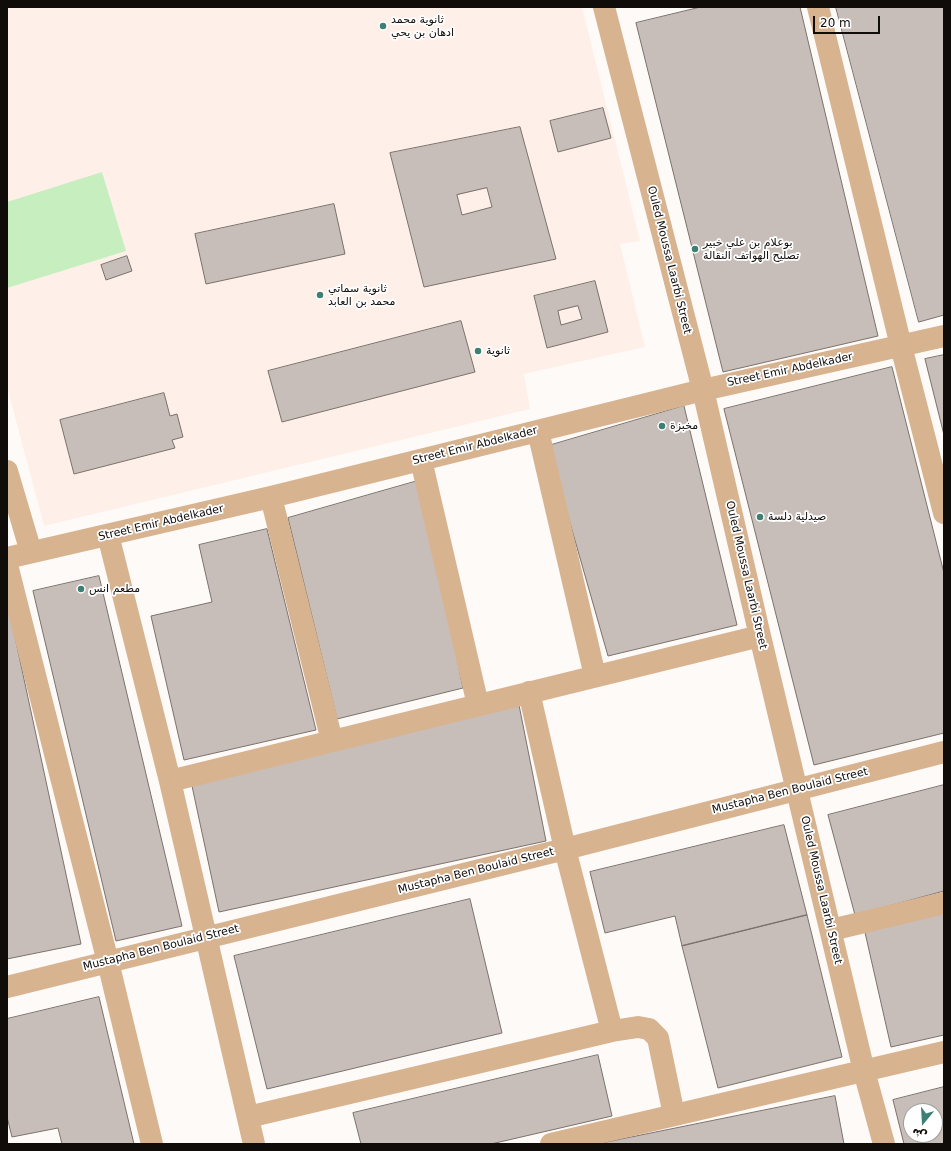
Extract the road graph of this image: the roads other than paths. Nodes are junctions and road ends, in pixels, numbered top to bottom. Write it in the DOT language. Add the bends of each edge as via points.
graph roads {
  1 [pos="604,7"];
  2 [pos="818,7"];
  3 [pos="944,336"];
  4 [pos="901,346"];
  5 [pos="703,390"];
  6 [pos="538,431"];
  7 [pos="421,460"];
  8 [pos="7,471"];
  9 [pos="271,497"];
  10 [pos="944,513"];
  11 [pos="108,535"];
  12 [pos="31,552"];
  13 [pos="7,558"];
  14 [pos="7,565"];
  15 [pos="760,636"];
  16 [pos="595,676"];
  17 [pos="529,692"];
  18 [pos="478,705"];
  19 [pos="332,741"];
  20 [pos="944,752"];
  21 [pos="170,781"];
  22 [pos="798,789"];
  23 [pos="565,849"];
  24 [pos="944,903"];
  25 [pos="831,930"];
  26 [pos="206,937"];
  27 [pos="108,962"];
  28 [pos="7,987"];
  29 [pos="612,1031"];
  30 [pos="944,1052"];
  31 [pos="864,1071"];
  32 [pos="674,1115"];
  33 [pos="248,1117"];
  34 [pos="564,1143"];
  35 [pos="152,1144"];
  36 [pos="254,1144"];
  37 [pos="884,1144"];
  1 -- 5 [label="street, Ouled Moussa Laarbi Street"];
  2 -- 4 [label="street"];
  3 -- 4 [label="street, Street Emir Abdelkader"];
  4 -- 5 [label="street, Street Emir Abdelkader"];
  4 -- 10 [label="street"];
  5 -- 6 [label="street, Street Emir Abdelkader"];
  5 -- 15 [label="street, Ouled Moussa Laarbi Street"];
  6 -- 7 [label="street, Street Emir Abdelkader"];
  6 -- 16 [label="street"];
  7 -- 9 [label="street, Street Emir Abdelkader"];
  7 -- 18 [label="street"];
  8 -- 12 [label="street"];
  9 -- 11 [label="street, Street Emir Abdelkader"];
  9 -- 19 [label="street"];
  11 -- 12 [label="street, Street Emir Abdelkader"];
  11 -- 21 [label="street"];
  12 -- 13 [label="street, Street Emir Abdelkader"];
  14 -- 27 [label="street"];
  15 -- 16 [label="street"];
  15 -- 22 [label="street, Ouled Moussa Laarbi Street"];
  16 -- 17 [label="street"];
  17 -- 18 [label="street"];
  17 -- 23 [label="street"];
  18 -- 19 [label="street"];
  19 -- 21 [label="street"];
  20 -- 22 [label="street, Mustapha Ben Boulaid Street"];
  21 -- 26 [label="street"];
  22 -- 23 [label="street, Mustapha Ben Boulaid Street"];
  22 -- 25 [label="street, Ouled Moussa Laarbi Street"];
  23 -- 26 [label="street, Mustapha Ben Boulaid Street"];
  23 -- 29 [label="street"];
  24 -- 25 [label="street"];
  25 -- 31 [label="street, Ouled Moussa Laarbi Street"];
  26 -- 27 [label="street, Mustapha Ben Boulaid Street"];
  26 -- 33 [label="street"];
  27 -- 28 [label="street, Mustapha Ben Boulaid Street"];
  27 -- 35 [label="street"];
  29 -- 32 [label="street" via="638,1027 649,1029 658,1038"];
  29 -- 33 [label="street"];
  30 -- 31 [label="street"];
  31 -- 32 [label="street"];
  31 -- 37 [label="street, Ouled Moussa Laarbi Street"];
  32 -- 34 [label="street"];
  33 -- 36 [label="street"];
}
